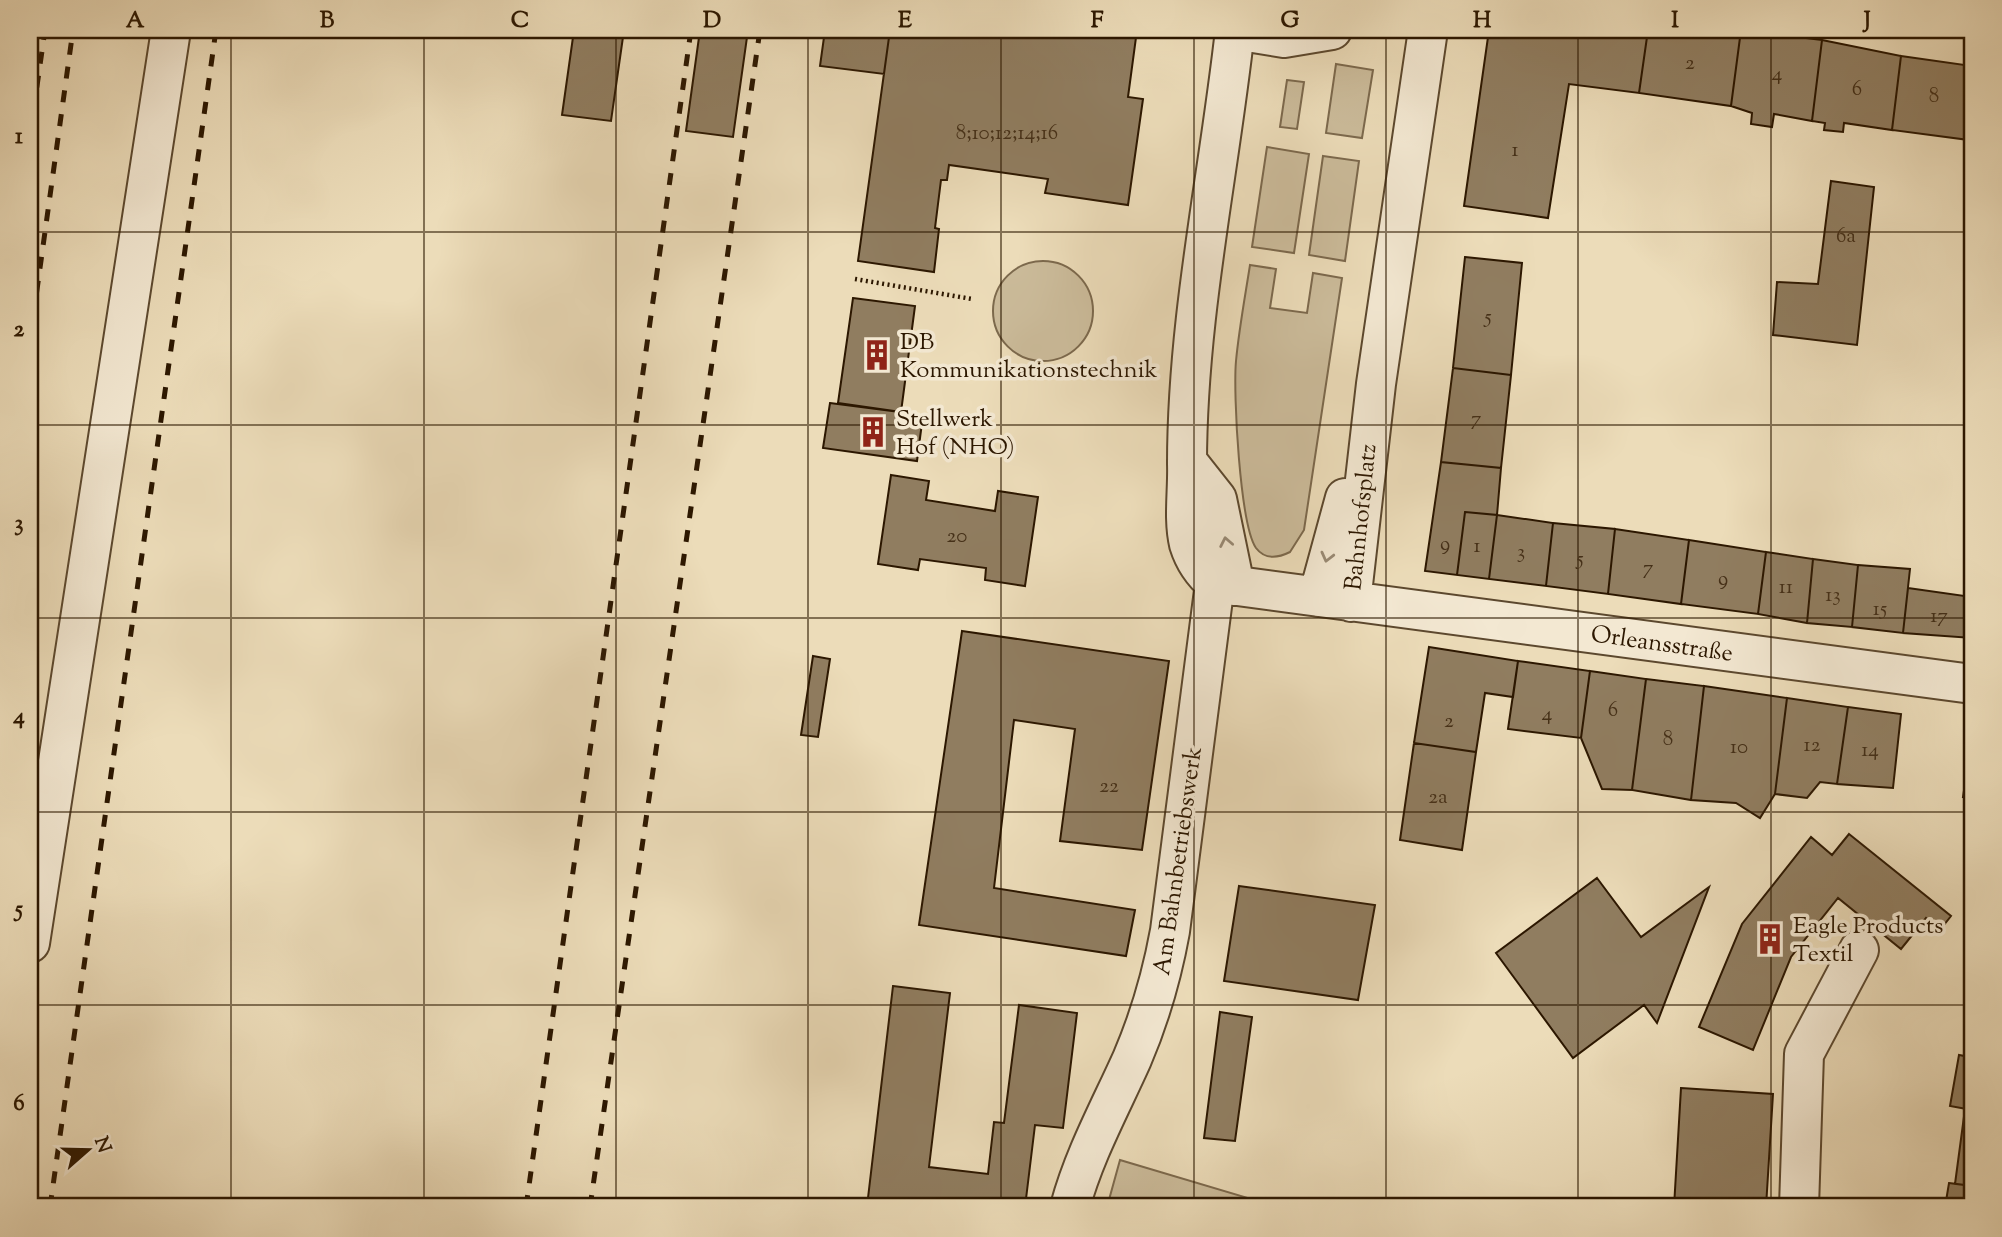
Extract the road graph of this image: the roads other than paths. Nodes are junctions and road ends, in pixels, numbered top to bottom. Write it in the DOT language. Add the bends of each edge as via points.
graph roads {
  1 [pos="171,30"];
  2 [pos="1332,30"];
  3 [pos="1429,30"];
  4 [pos="1225,584"];
  5 [pos="1335,599"];
  6 [pos="1972,684"];
  7 [pos="30,943"];
  8 [pos="1859,950"];
  9 [pos="1070,1207"];
  10 [pos="1799,1207"];
  1 -- 7 [label="street"];
  4 -- 2 [label="street, Am Bahnbetriebswerk, one-way" via="1217,499 1187,461 1186,418 1200,262 1219,169 1235,30 1284,38"];
  3 -- 5 [label="street, Bahnhofsplatz, one-way" via="1362,484"];
  4 -- 5 [label="street, Bahnhofsplatz"];
  4 -- 9 [label="street, Am Bahnbetriebswerk" via="1161,980"];
  5 -- 6 [label="street, Orleansstraße"];
  8 -- 10 [label="street" via="1804,1054"];
}
